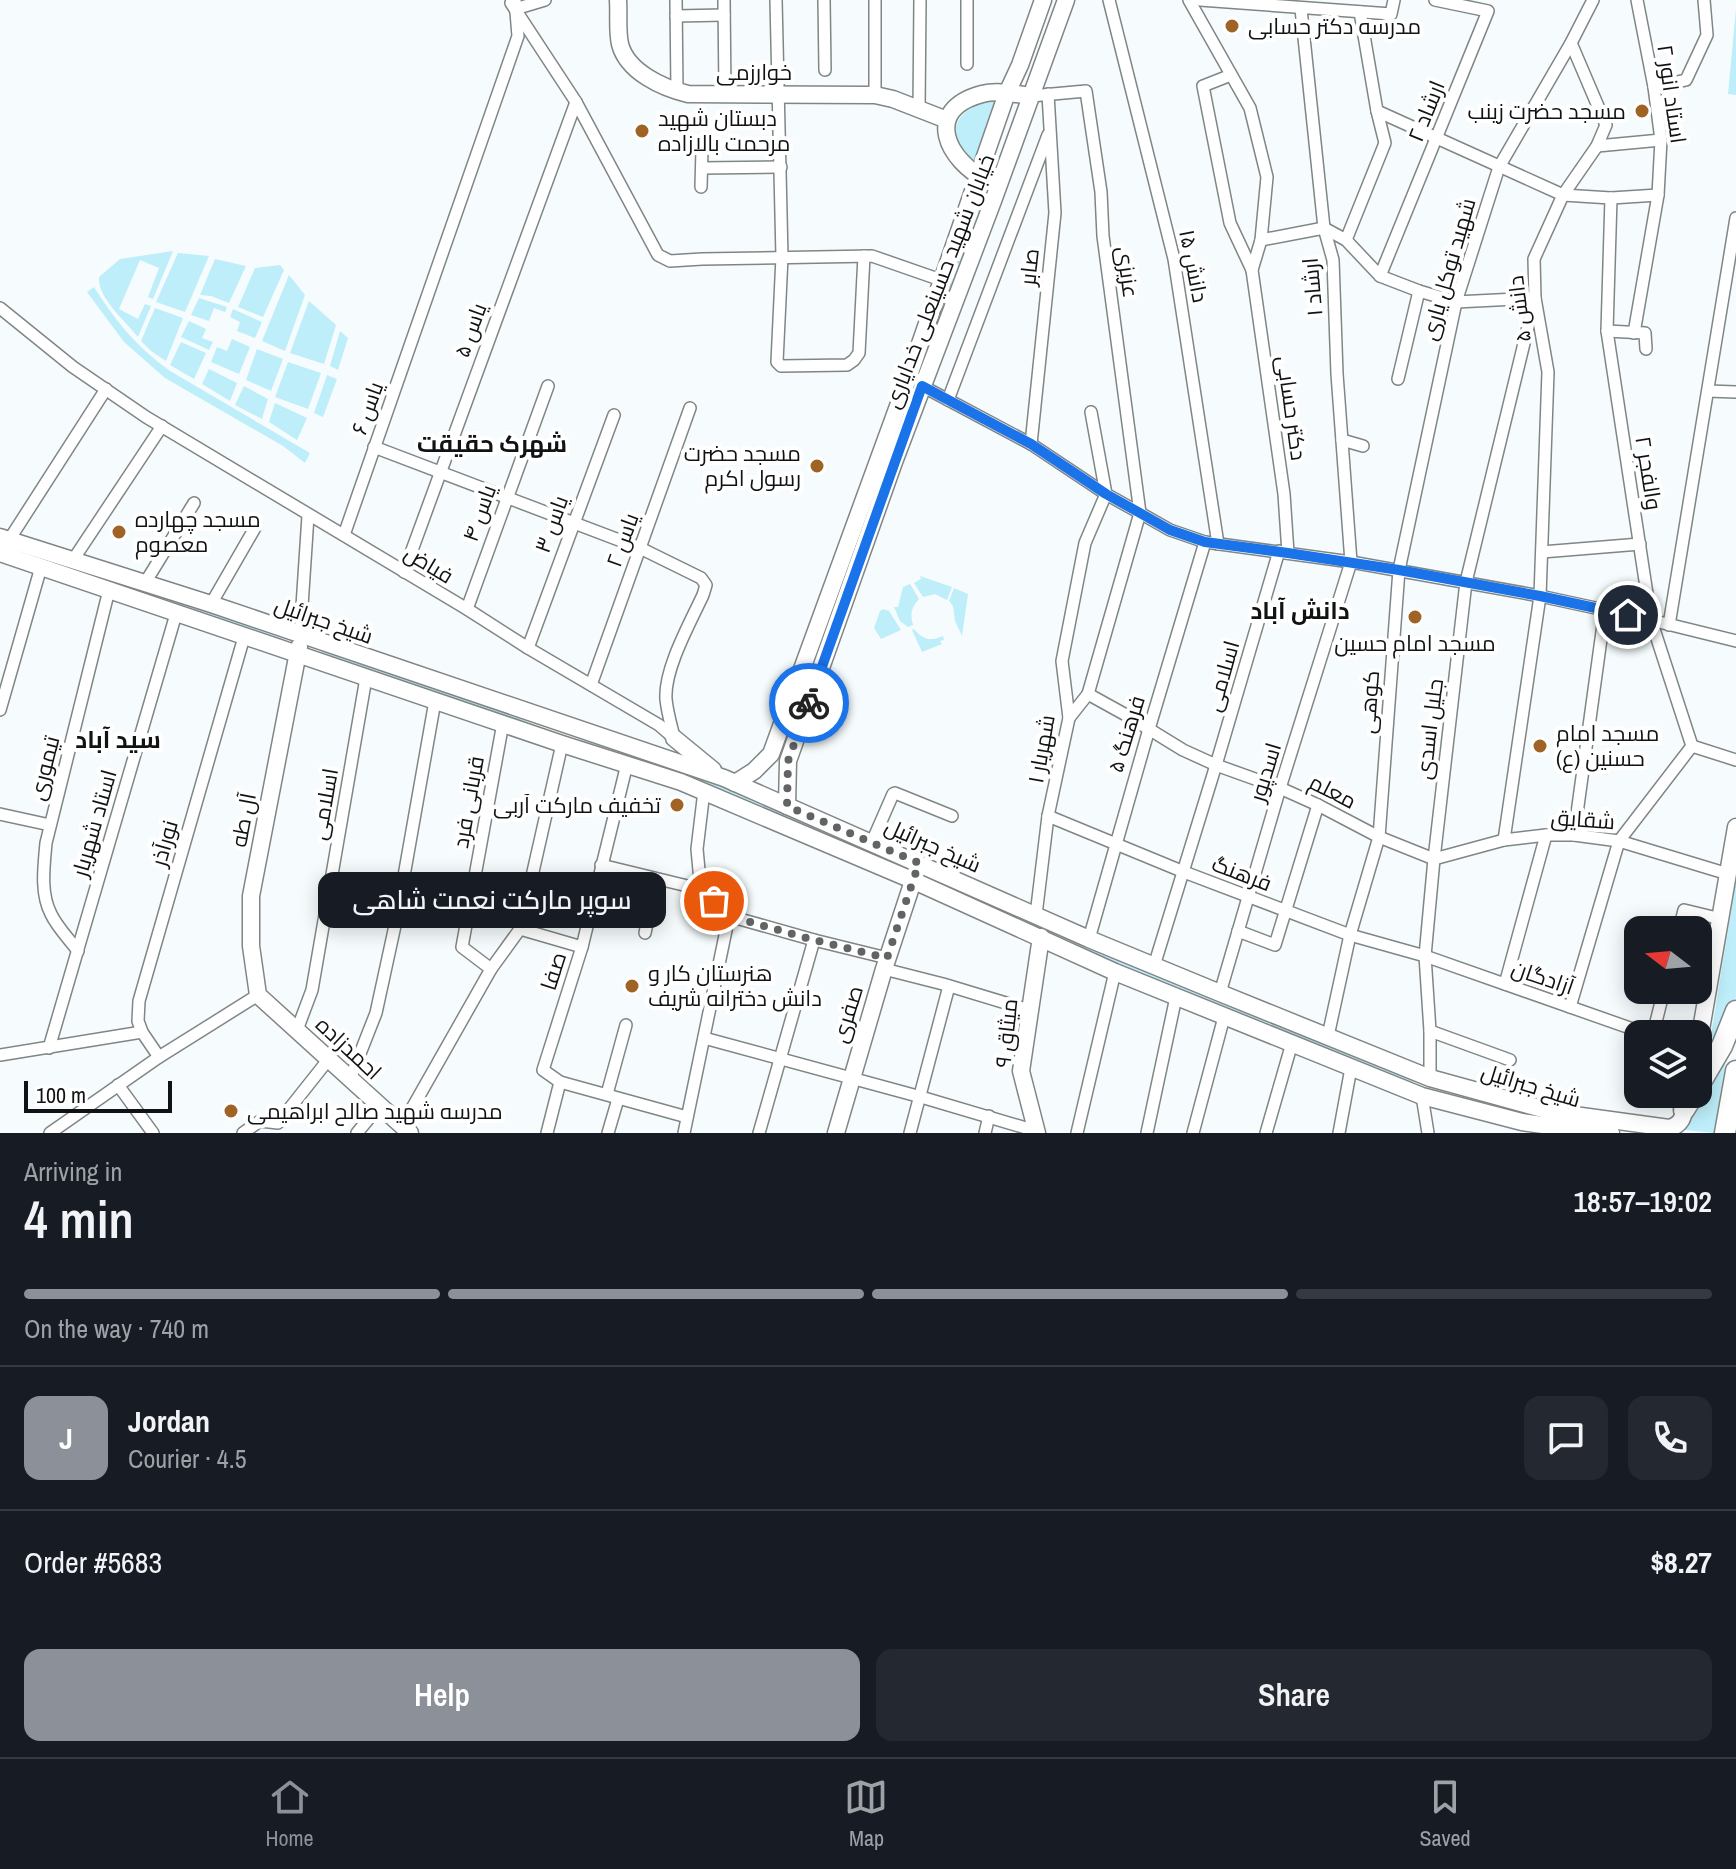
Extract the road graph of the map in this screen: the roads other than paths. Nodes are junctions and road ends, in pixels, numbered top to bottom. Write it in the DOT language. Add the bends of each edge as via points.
graph roads {
  1 [pos="545,0"];
  2 [pos="618,0"];
  3 [pos="676,0"];
  4 [pos="724,0"];
  5 [pos="776,0"];
  6 [pos="824,0"];
  7 [pos="875,0"];
  8 [pos="920,0"];
  9 [pos="967,0"];
  10 [pos="1043,0"];
  11 [pos="1066,0"];
  12 [pos="1109,0"];
  13 [pos="1189,0"];
  14 [pos="1200,0"];
  15 [pos="1394,0"];
  16 [pos="1435,0"];
  17 [pos="1593,0"];
  18 [pos="1637,0"];
  19 [pos="1704,0"];
  20 [pos="1255,2"];
  21 [pos="513,3"];
  22 [pos="1301,9"];
  23 [pos="1360,12"];
  24 [pos="724,15"];
  25 [pos="676,16"];
  26 [pos="1571,43"];
  27 [pos="967,64"];
  28 [pos="825,70"];
  29 [pos="1231,75"];
  30 [pos="1654,87"];
  31 [pos="677,91"];
  32 [pos="725,93"];
  33 [pos="1007,93"];
  34 [pos="778,94"];
  35 [pos="875,95"];
  36 [pos="1039,95"];
  37 [pos="576,102"];
  38 [pos="919,109"];
  39 [pos="1377,111"];
  40 [pos="947,120"];
  41 [pos="1050,130"];
  42 [pos="1437,139"];
  43 [pos="1661,140"];
  44 [pos="1597,146"];
  45 [pos="702,149"];
  46 [pos="781,167"];
  47 [pos="1499,167"];
  48 [pos="702,168"];
  49 [pos="979,176"];
  50 [pos="999,186"];
  51 [pos="701,187"];
  52 [pos="1563,195"];
  53 [pos="1658,195"];
  54 [pos="1611,198"];
  55 [pos="1736,218"];
  56 [pos="1324,228"];
  57 [pos="1261,240"];
  58 [pos="1346,240"];
  59 [pos="864,256"];
  60 [pos="782,257"];
  61 [pos="1252,270"];
  62 [pos="1380,276"];
  63 [pos="941,280"];
  64 [pos="1419,291"];
  65 [pos="1535,298"];
  66 [pos="1456,302"];
  67 [pos="0,308"];
  68 [pos="1607,331"];
  69 [pos="1634,333"];
  70 [pos="1646,349"];
  71 [pos="1398,379"];
  72 [pos="548,386"];
  73 [pos="922,386"];
  74 [pos="106,389"];
  75 [pos="1708,391"];
  76 [pos="1736,392"];
  77 [pos="948,400"];
  78 [pos="690,408"];
  79 [pos="1091,412"];
  80 [pos="614,415"];
  81 [pos="162,426"];
  82 [pos="1342,440"];
  83 [pos="1031,444"];
  84 [pos="1363,446"];
  85 [pos="374,447"];
  86 [pos="441,471"];
  87 [pos="1106,494"];
  88 [pos="506,497"];
  89 [pos="194,503"];
  90 [pos="1140,513"];
  91 [pos="308,516"];
  92 [pos="573,523"];
  93 [pos="256,526"];
  94 [pos="344,535"];
  95 [pos="3,543"];
  96 [pos="1212,543"];
  97 [pos="1640,544"];
  98 [pos="640,548"];
  99 [pos="1283,552"];
  100 [pos="1542,552"];
  101 [pos="73,560"];
  102 [pos="1351,562"];
  103 [pos="41,567"];
  104 [pos="1399,570"];
  105 [pos="404,572"];
  106 [pos="1466,582"];
  107 [pos="145,583"];
  108 [pos="109,590"];
  109 [pos="1540,596"];
  110 [pos="140,601"];
  111 [pos="211,604"];
  112 [pos="467,609"];
  113 [pos="1605,610"];
  114 [pos="176,614"];
  115 [pos="1651,620"];
  116 [pos="1669,625"];
  117 [pos="300,636"];
  118 [pos="244,637"];
  119 [pos="1736,641"];
  120 [pos="528,648"];
  121 [pos="298,655"];
  122 [pos="366,678"];
  123 [pos="591,685"];
  124 [pos="1088,694"];
  125 [pos="435,701"];
  126 [pos="0,710"];
  127 [pos="1069,718"];
  128 [pos="503,723"];
  129 [pos="569,727"];
  130 [pos="1149,729"];
  131 [pos="674,738"];
  132 [pos="562,744"];
  133 [pos="1692,746"];
  134 [pos="771,754"];
  135 [pos="665,758"];
  136 [pos="1736,760"];
  137 [pos="788,761"];
  138 [pos="627,764"];
  139 [pos="1216,765"];
  140 [pos="729,781"];
  141 [pos="1280,788"];
  142 [pos="704,791"];
  143 [pos="1318,805"];
  144 [pos="787,806"];
  145 [pos="0,814"];
  146 [pos="952,816"];
  147 [pos="1048,816"];
  148 [pos="50,825"];
  149 [pos="1736,827"];
  150 [pos="1546,835"];
  151 [pos="1574,835"];
  152 [pos="1379,837"];
  153 [pos="1504,840"];
  154 [pos="1619,841"];
  155 [pos="872,842"];
  156 [pos="1115,844"];
  157 [pos="1434,859"];
  158 [pos="919,863"];
  159 [pos="601,865"];
  160 [pos="1184,872"];
  161 [pos="1728,874"];
  162 [pos="656,879"];
  163 [pos="912,880"];
  164 [pos="708,891"];
  165 [pos="1248,897"];
  166 [pos="1286,910"];
  167 [pos="1036,915"];
  168 [pos="729,916"];
  169 [pos="1682,916"];
  170 [pos="1709,916"];
  171 [pos="1712,917"];
  172 [pos="1721,919"];
  173 [pos="520,929"];
  174 [pos="1238,931"];
  175 [pos="645,933"];
  176 [pos="1350,935"];
  177 [pos="1041,937"];
  178 [pos="1089,939"];
  179 [pos="814,940"];
  180 [pos="582,947"];
  181 [pos="78,951"];
  182 [pos="1425,956"];
  183 [pos="885,963"];
  184 [pos="1154,966"];
  185 [pos="491,969"];
  186 [pos="1115,972"];
  187 [pos="1505,984"];
  188 [pos="949,986"];
  189 [pos="1220,993"];
  190 [pos="258,995"];
  191 [pos="1176,997"];
  192 [pos="1570,1007"];
  193 [pos="1029,1010"];
  194 [pos="1736,1011"];
  195 [pos="1224,1017"];
  196 [pos="1703,1020"];
  197 [pos="626,1025"];
  198 [pos="1624,1025"];
  199 [pos="297,1030"];
  200 [pos="1430,1031"];
  201 [pos="142,1032"];
  202 [pos="1328,1036"];
  203 [pos="704,1038"];
  204 [pos="1292,1043"];
  205 [pos="49,1048"];
  206 [pos="0,1055"];
  207 [pos="159,1057"];
  208 [pos="780,1059"];
  209 [pos="328,1060"];
  210 [pos="1510,1060"];
  211 [pos="1712,1063"];
  212 [pos="1351,1068"];
  213 [pos="1736,1071"];
  214 [pos="1430,1078"];
  215 [pos="350,1079"];
  216 [pos="850,1079"];
  217 [pos="560,1082"];
  218 [pos="118,1085"];
  219 [pos="1422,1096"];
  220 [pos="612,1097"];
  221 [pos="921,1097"];
  222 [pos="379,1106"];
  223 [pos="1686,1108"];
  224 [pos="989,1116"];
  225 [pos="687,1117"];
  226 [pos="1559,1120"];
  227 [pos="1521,1128"];
  228 [pos="64,1129"];
  229 [pos="406,1130"];
  230 [pos="1603,1131"];
  231 [pos="1036,1132"];
  232 [pos="50,1133"];
  233 [pos="153,1133"];
  234 [pos="243,1133"];
  235 [pos="357,1133"];
  236 [pos="547,1133"];
  237 [pos="608,1133"];
  238 [pos="684,1133"];
  239 [pos="759,1133"];
  240 [pos="836,1133"];
  241 [pos="910,1133"];
  242 [pos="985,1133"];
  243 [pos="1077,1133"];
  244 [pos="1147,1133"];
  245 [pos="1193,1133"];
  246 [pos="1266,1133"];
  247 [pos="1339,1133"];
  248 [pos="1428,1133"];
  249 [pos="1575,1133"];
  250 [pos="1725,1133"];
  1 -- 21 [label="street"];
  2 -- 31 [label="street, خوارزمی" via="620,45 646,76"];
  3 -- 25 [label="street"];
  4 -- 24 [label="street"];
  5 -- 34 [label="street"];
  6 -- 28 [label="street"];
  7 -- 35 [label="street"];
  8 -- 38 [label="street"];
  9 -- 27 [label="street"];
  10 -- 33 [label="street, خیابان شهید حسینعلی خدایاری"];
  11 -- 36 [label="street, خیابان شهید حسینعلی خدایاری"];
  12 -- 96 [label="street, دانش ۱۵" via="1174,259"];
  13 -- 29 [label="street, دکتر حسابی"];
  14 -- 20 [label="street"];
  15 -- 23 [label="street" via="1391,14"];
  16 -- 42 [label="street, ارشاد ۲" via="1488,11"];
  17 -- 26 [label="street, شهید توکل یاری"];
  18 -- 30 [label="street, استاد انور ۲"];
  19 -- 30 [label="street" via="1707,35 1686,80"];
  20 -- 22 [label="street"];
  21 -- 37 [label="street"];
  21 -- 85 [label="street, یاس ۶" via="518,36"];
  22 -- 23 [label="street"];
  22 -- 56 [label="street, ارشاد ۱"];
  23 -- 39 [label="street"];
  24 -- 25 [label="street"];
  24 -- 32 [label="street"];
  25 -- 31 [label="street"];
  26 -- 44 [label="street" via="1606,125"];
  26 -- 47 [label="street, شهید توکل یاری"];
  29 -- 57 [label="street, دکتر حسابی" via="1250,108 1267,177"];
  29 -- 61 [label="street, دکتر حسابی" via="1203,86 1230,223"];
  30 -- 43 [label="street, استاد انور ۲"];
  31 -- 32 [label="street, خوارزمی"];
  32 -- 34 [label="street, خوارزمی"];
  33 -- 36 [label="street"];
  33 -- 40 [label="street" via="968,99"];
  33 -- 49 [label="street, خیابان شهید حسینعلی خدایاری"];
  34 -- 35 [label="street, خوارزمی"];
  34 -- 46 [label="street"];
  35 -- 38 [label="street, خوارزمی"];
  36 -- 41 [label="street, صابر"];
  36 -- 50 [label="street, خیابان شهید حسینعلی خدایاری"];
  36 -- 90 [label="street, عزیزی" via="1086,91"];
  37 -- 60 [label="street" via="658,255 670,261"];
  37 -- 86 [label="street, یاس ۵"];
  38 -- 40 [label="street, خوارزمی"];
  39 -- 42 [label="street"];
  39 -- 58 [label="street" via="1385,143"];
  40 -- 49 [label="street" via="957,157"];
  41 -- 77 [label="street"];
  41 -- 83 [label="street, صابر" via="1055,213"];
  42 -- 47 [label="street"];
  42 -- 62 [label="street, ارشاد ۲"];
  43 -- 44 [label="street"];
  43 -- 53 [label="street, استاد انور ۲"];
  44 -- 52 [label="street, دانش ۵"];
  45 -- 48 [label="street"];
  46 -- 48 [label="street"];
  46 -- 60 [label="street"];
  47 -- 52 [label="street"];
  47 -- 66 [label="street, شهید توکل یاری"];
  48 -- 51 [label="street"];
  49 -- 50 [label="street"];
  49 -- 63 [label="street, خیابان شهید حسینعلی خدایاری"];
  50 -- 73 [label="street, خیابان شهید حسینعلی خدایاری"];
  52 -- 54 [label="street"];
  52 -- 65 [label="street, دانش ۵" via="1534,259"];
  53 -- 54 [label="street"];
  53 -- 69 [label="street"];
  54 -- 68 [label="street, والفجر ۲"];
  55 -- 75 [label="street"];
  56 -- 57 [label="street"];
  56 -- 58 [label="street"];
  56 -- 82 [label="street, ارشاد ۱" via="1333,260"];
  57 -- 61 [label="street, دکتر حسابی"];
  58 -- 62 [label="street"];
  59 -- 60 [label="street"];
  59 -- 60 [label="street" via="859,353 847,365 786,367 777,362"];
  59 -- 63 [label="street"];
  61 -- 99 [label="street, دکتر حسابی" via="1284,494"];
  62 -- 64 [label="street"];
  63 -- 134 [label="street, خیابان شهید حسینعلی خدایاری"];
  64 -- 66 [label="street"];
  64 -- 71 [label="street"];
  65 -- 66 [label="street"];
  65 -- 100 [label="street, دانش ۵" via="1548,372"];
  65 -- 106 [label="street, جلیل اسدی"];
  66 -- 104 [label="street, شهید توکل یاری"];
  67 -- 74 [label="street, فیاض"];
  68 -- 69 [label="street"];
  68 -- 97 [label="street, والفجر ۲"];
  69 -- 70 [label="street" via="1645,333"];
  72 -- 88 [label="street, یاس ۴"];
  73 -- 77 [label="street"];
  73 -- 137 [label="street, خیابان شهید حسینعلی خدایاری"];
  74 -- 81 [label="street, فیاض"];
  74 -- 95 [label="street"];
  75 -- 76 [label="street"];
  75 -- 116 [label="street"];
  77 -- 83 [label="street"];
  78 -- 98 [label="street, یاس ۲"];
  79 -- 87 [label="street"];
  80 -- 92 [label="street, یاس ۳"];
  81 -- 91 [label="street, فیاض"];
  81 -- 101 [label="street"];
  82 -- 84 [label="street"];
  82 -- 102 [label="street, ارشاد ۱"];
  83 -- 87 [label="street"];
  85 -- 86 [label="street"];
  85 -- 94 [label="street, یاس ۶"];
  86 -- 88 [label="street"];
  86 -- 105 [label="street, یاس ۵"];
  87 -- 90 [label="street"];
  87 -- 127 [label="street, شهریار ۱" via="1085,543 1062,661"];
  88 -- 92 [label="street"];
  88 -- 112 [label="street, یاس ۴"];
  89 -- 107 [label="street"];
  90 -- 96 [label="street" via="1170,530"];
  90 -- 124 [label="street"];
  91 -- 94 [label="street, فیاض"];
  91 -- 117 [label="street"];
  92 -- 98 [label="street"];
  92 -- 120 [label="street, یاس ۳"];
  93 -- 111 [label="street"];
  94 -- 105 [label="street, فیاض"];
  95 -- 101 [label="street, شیخ جبرائیل"];
  95 -- 103 [label="street, شیخ جبرائیل"];
  96 -- 99 [label="street"];
  96 -- 130 [label="street, فرهنگ ۵"];
  97 -- 100 [label="street"];
  97 -- 115 [label="street, والفجر ۲"];
  98 -- 123 [label="street, یاس ۲"];
  98 -- 131 [label="street" via="706,585 667,682"];
  99 -- 102 [label="street"];
  99 -- 139 [label="street, اسلامی"];
  100 -- 109 [label="street, دانش ۵"];
  101 -- 107 [label="street, شیخ جبرائیل"];
  102 -- 104 [label="street"];
  102 -- 141 [label="street, اسدپور"];
  103 -- 108 [label="street, شیخ جبرائیل"];
  103 -- 126 [label="street"];
  104 -- 106 [label="street"];
  104 -- 152 [label="street, کوهی"];
  105 -- 112 [label="street, فیاض"];
  106 -- 109 [label="street"];
  106 -- 157 [label="street, جلیل اسدی"];
  107 -- 110 [label="street"];
  107 -- 111 [label="street, شیخ جبرائیل"];
  108 -- 110 [label="street, شیخ جبرائیل"];
  108 -- 148 [label="street, تیموری"];
  109 -- 113 [label="street"];
  109 -- 153 [label="street, دانش ۵"];
  110 -- 114 [label="street, شیخ جبرائیل"];
  111 -- 117 [label="street, شیخ جبرائیل"];
  112 -- 120 [label="street, فیاض"];
  113 -- 115 [label="street"];
  113 -- 151 [label="street"];
  114 -- 118 [label="street, شیخ جبرائیل"];
  114 -- 181 [label="street, استاد شهریار"];
  115 -- 116 [label="street"];
  115 -- 133 [label="street, والفجر ۲"];
  116 -- 119 [label="street"];
  117 -- 121 [label="street, آل طه"];
  117 -- 129 [label="street, شیخ جبرائیل"];
  118 -- 121 [label="street, شیخ جبرائیل"];
  118 -- 201 [label="street, نورآذر" via="139,1001"];
  120 -- 123 [label="street, فیاض"];
  121 -- 122 [label="street, شیخ جبرائیل"];
  121 -- 190 [label="street, آل طه" via="251,896"];
  122 -- 125 [label="street, شیخ جبرائیل"];
  122 -- 199 [label="street, اسلامی" via="312,990"];
  123 -- 131 [label="street, فیاض"];
  124 -- 127 [label="street"];
  124 -- 130 [label="street, معلم"];
  125 -- 128 [label="street, شیخ جبرائیل"];
  125 -- 215 [label="street" via="376,1013"];
  127 -- 147 [label="street, شهریار ۱"];
  128 -- 132 [label="street, شیخ جبرائیل"];
  128 -- 185 [label="street, قربانی فرد" via="462,947"];
  129 -- 132 [label="street"];
  129 -- 135 [label="street, شیخ جبرائیل"];
  130 -- 139 [label="street, معلم"];
  130 -- 156 [label="street, فرهنگ ۵"];
  131 -- 135 [label="street"];
  131 -- 140 [label="street"];
  132 -- 138 [label="street, شیخ جبرائیل"];
  132 -- 173 [label="street"];
  133 -- 136 [label="street"];
  133 -- 154 [label="street"];
  134 -- 137 [label="street"];
  134 -- 140 [label="street" via="754,771"];
  135 -- 140 [label="street, شیخ جبرائیل"];
  137 -- 144 [label="street, خیابان شهید حسینعلی خدایاری"];
  138 -- 142 [label="street, شیخ جبرائیل"];
  138 -- 159 [label="street, صفا"];
  139 -- 141 [label="street, معلم"];
  139 -- 160 [label="street, اسلامی"];
  140 -- 144 [label="street, شیخ جبرائیل"];
  141 -- 143 [label="street, معلم"];
  141 -- 165 [label="street, اسدپور"];
  142 -- 163 [label="street, شیخ جبرائیل"];
  142 -- 164 [label="street" via="697,849 700,881"];
  143 -- 152 [label="street, معلم"];
  143 -- 166 [label="street"];
  144 -- 155 [label="street, شیخ جبرائیل"];
  145 -- 148 [label="street"];
  146 -- 155 [label="street" via="895,793"];
  147 -- 156 [label="street, فرهنگ"];
  147 -- 167 [label="street, شهریار ۱"];
  148 -- 181 [label="street, تیموری" via="43,876 47,901"];
  149 -- 161 [label="street"];
  150 -- 151 [label="street, شقایق"];
  150 -- 153 [label="street, شقایق"];
  150 -- 187 [label="street"];
  151 -- 154 [label="street, شقایق"];
  152 -- 157 [label="street, معلم"];
  152 -- 176 [label="street, کوهی"];
  153 -- 157 [label="street, شقایق"];
  154 -- 161 [label="street, شقایق"];
  154 -- 192 [label="street"];
  155 -- 158 [label="street, شیخ جبرائیل"];
  156 -- 160 [label="street, فرهنگ"];
  156 -- 178 [label="street, فرهنگ ۵"];
  157 -- 182 [label="street, جلیل اسدی"];
  158 -- 163 [label="street, صفری"];
  158 -- 167 [label="street, شیخ جبرائیل"];
  159 -- 162 [label="street"];
  159 -- 180 [label="street, صفا"];
  160 -- 165 [label="street, فرهنگ"];
  160 -- 184 [label="street, اسلامی"];
  161 -- 172 [label="street"];
  162 -- 164 [label="street"];
  162 -- 175 [label="street"];
  163 -- 177 [label="street, شیخ جبرائیل"];
  163 -- 183 [label="street, صفری"];
  164 -- 168 [label="street"];
  165 -- 166 [label="street, فرهنگ"];
  165 -- 174 [label="street, اسدپور"];
  166 -- 174 [label="street" via="1275,945"];
  166 -- 176 [label="street, فرهنگ"];
  167 -- 178 [label="street, شیخ جبرائیل"];
  168 -- 179 [label="street"];
  168 -- 203 [label="street"];
  169 -- 170 [label="street" via="1684,910"];
  171 -- 172 [label="street"];
  172 -- 196 [label="street"];
  173 -- 180 [label="street"];
  173 -- 185 [label="street"];
  174 -- 189 [label="street, اسدپور"];
  176 -- 182 [label="street, فرهنگ"];
  176 -- 202 [label="street, کوهی"];
  177 -- 186 [label="street, شیخ جبرائیل"];
  177 -- 193 [label="street, میثاق ۹"];
  178 -- 184 [label="street, شیخ جبرائیل"];
  179 -- 183 [label="street"];
  179 -- 208 [label="street"];
  180 -- 217 [label="street, صفا" via="543,1070"];
  181 -- 205 [label="street, استاد شهریار"];
  182 -- 187 [label="street, آزادگان"];
  182 -- 200 [label="street, جلیل اسدی"];
  183 -- 188 [label="street"];
  183 -- 216 [label="street, صفری"];
  184 -- 189 [label="street, شیخ جبرائیل"];
  185 -- 229 [label="street"];
  186 -- 191 [label="street, شیخ جبرائیل"];
  186 -- 243 [label="street"];
  187 -- 192 [label="street, آزادگان"];
  188 -- 193 [label="street"];
  188 -- 221 [label="street"];
  189 -- 202 [label="street, شیخ جبرائیل"];
  190 -- 199 [label="street, احمدزاده"];
  190 -- 207 [label="street"];
  191 -- 195 [label="street, شیخ جبرائیل"];
  191 -- 244 [label="street"];
  192 -- 198 [label="street, آزادگان"];
  193 -- 231 [label="street, میثاق ۹" via="1021,1071"];
  194 -- 211 [label="highway"];
  195 -- 204 [label="street, شیخ جبرائیل"];
  195 -- 245 [label="street"];
  197 -- 220 [label="street"];
  199 -- 209 [label="street, احمدزاده"];
  200 -- 210 [label="street"];
  200 -- 214 [label="street, جلیل اسدی"];
  201 -- 205 [label="street"];
  201 -- 207 [label="street"];
  202 -- 214 [label="street, شیخ جبرائیل"];
  203 -- 208 [label="street"];
  203 -- 225 [label="street"];
  204 -- 212 [label="street, شیخ جبرائیل"];
  204 -- 246 [label="street"];
  205 -- 206 [label="street"];
  207 -- 218 [label="street"];
  208 -- 216 [label="street"];
  208 -- 239 [label="street"];
  209 -- 215 [label="street, احمدزاده"];
  209 -- 234 [label="street" via="278,1123 260,1121"];
  212 -- 219 [label="street, شیخ جبرائیل"];
  212 -- 247 [label="street"];
  213 -- 250 [label="highway"];
  214 -- 226 [label="street, شیخ جبرائیل"];
  215 -- 222 [label="street, احمدزاده"];
  216 -- 221 [label="street"];
  216 -- 240 [label="street, صفری"];
  217 -- 220 [label="street"];
  217 -- 236 [label="street"];
  218 -- 228 [label="street"];
  218 -- 233 [label="street"];
  219 -- 227 [label="street, شیخ جبرائیل"];
  219 -- 248 [label="street"];
  220 -- 225 [label="street"];
  220 -- 237 [label="street"];
  221 -- 224 [label="street"];
  221 -- 241 [label="street"];
  222 -- 229 [label="street, احمدزاده"];
  222 -- 235 [label="street"];
  223 -- 226 [label="street" via="1677,1126 1669,1128"];
  224 -- 231 [label="street"];
  224 -- 242 [label="street"];
  225 -- 238 [label="street"];
  226 -- 227 [label="street, شیخ جبرائیل"];
  226 -- 230 [label="street, شیخ جبرائیل"];
  226 -- 249 [label="street"];
  228 -- 232 [label="street"];
}
